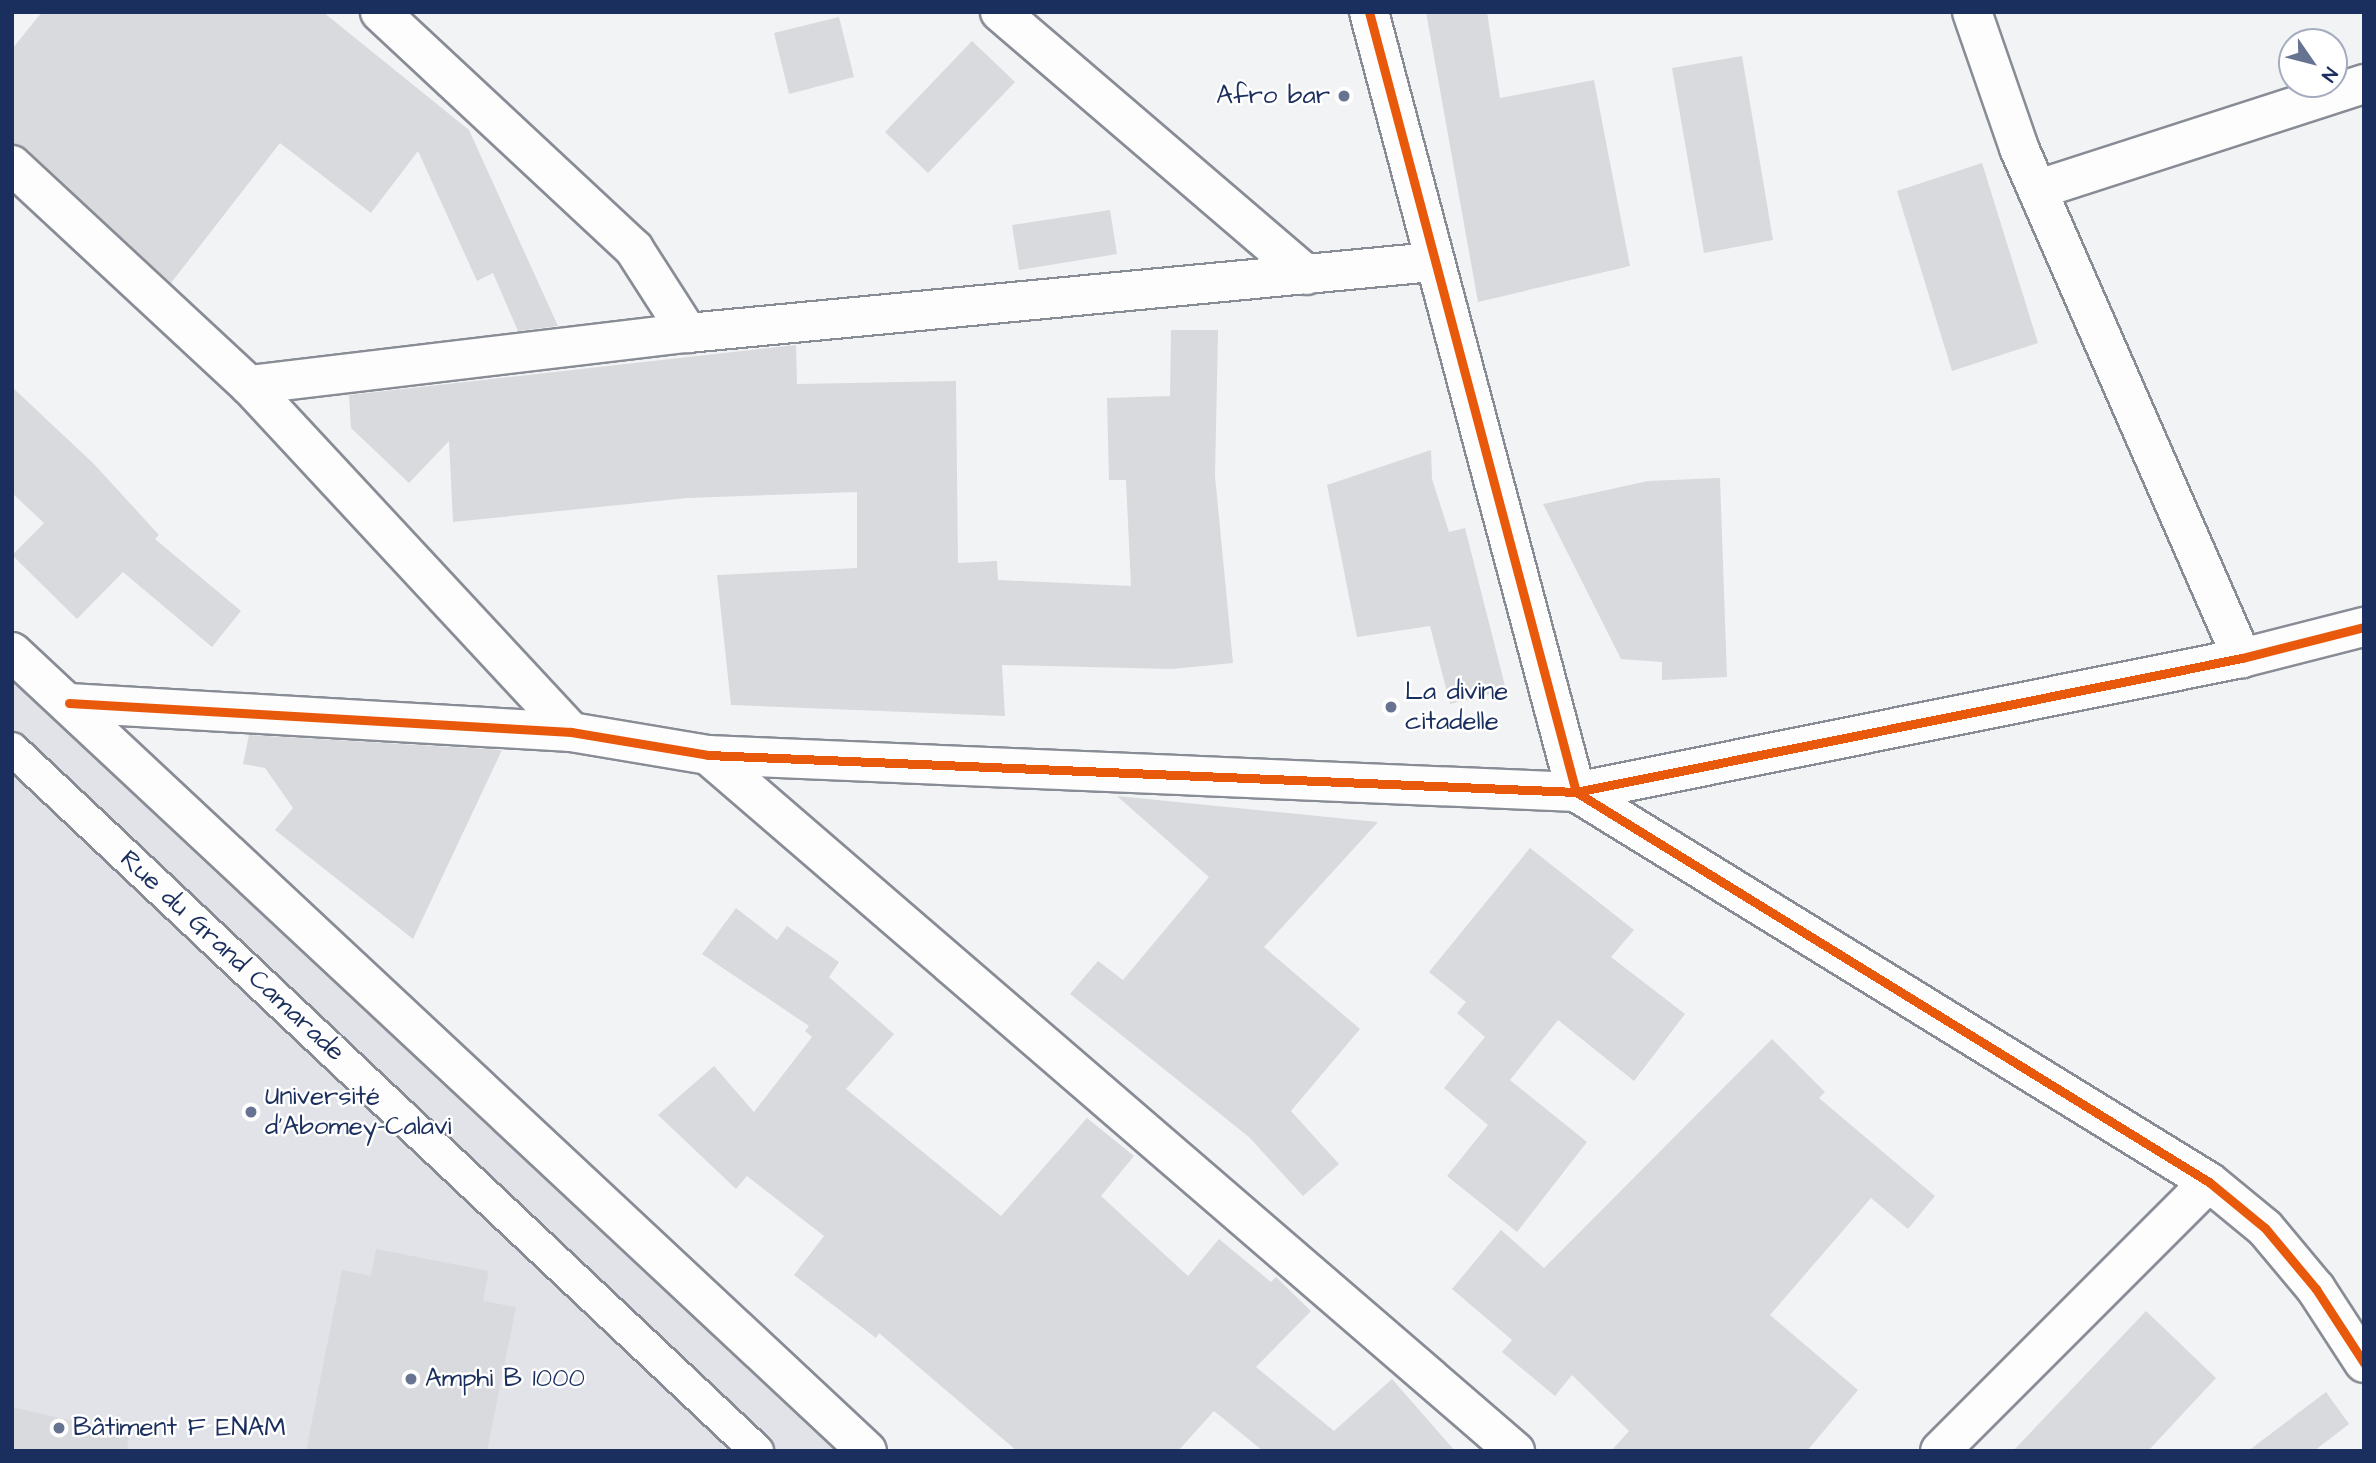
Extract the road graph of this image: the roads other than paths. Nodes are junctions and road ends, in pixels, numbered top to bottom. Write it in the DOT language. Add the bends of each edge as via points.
graph roads {
  1 [pos="380,12"];
  2 [pos="1000,12"];
  3 [pos="1369,12"];
  4 [pos="1972,12"];
  5 [pos="2364,83"];
  6 [pos="12,165"];
  7 [pos="2042,188"];
  8 [pos="1432,262"];
  9 [pos="1307,275"];
  10 [pos="688,332"];
  11 [pos="249,385"];
  12 [pos="2364,627"];
  13 [pos="12,652"];
  14 [pos="2242,658"];
  15 [pos="69,703"];
  16 [pos="570,732"];
  17 [pos="12,749"];
  18 [pos="708,755"];
  19 [pos="1576,792"];
  20 [pos="2209,1182"];
  21 [pos="2364,1363"];
  22 [pos="757,1451"];
  23 [pos="867,1451"];
  24 [pos="1515,1451"];
  25 [pos="1940,1451"];
  1 -- 10 [label="street" via="634,248"];
  2 -- 9 [label="street"];
  3 -- 8 [label="street"];
  4 -- 7 [label="street" via="2019,148"];
  5 -- 7 [label="street"];
  6 -- 11 [label="street"];
  7 -- 14 [label="street"];
  8 -- 9 [label="street"];
  8 -- 19 [label="street"];
  9 -- 10 [label="street"];
  10 -- 11 [label="street"];
  11 -- 16 [label="street"];
  12 -- 14 [label="street"];
  13 -- 15 [label="street"];
  14 -- 19 [label="street"];
  15 -- 16 [label="street"];
  15 -- 23 [label="street"];
  16 -- 18 [label="street"];
  17 -- 22 [label="lane, Rue du Grand Camarade"];
  18 -- 19 [label="street"];
  18 -- 24 [label="street"];
  19 -- 20 [label="street"];
  20 -- 21 [label="street" via="2264,1228 2316,1289"];
  20 -- 25 [label="street"];
}
